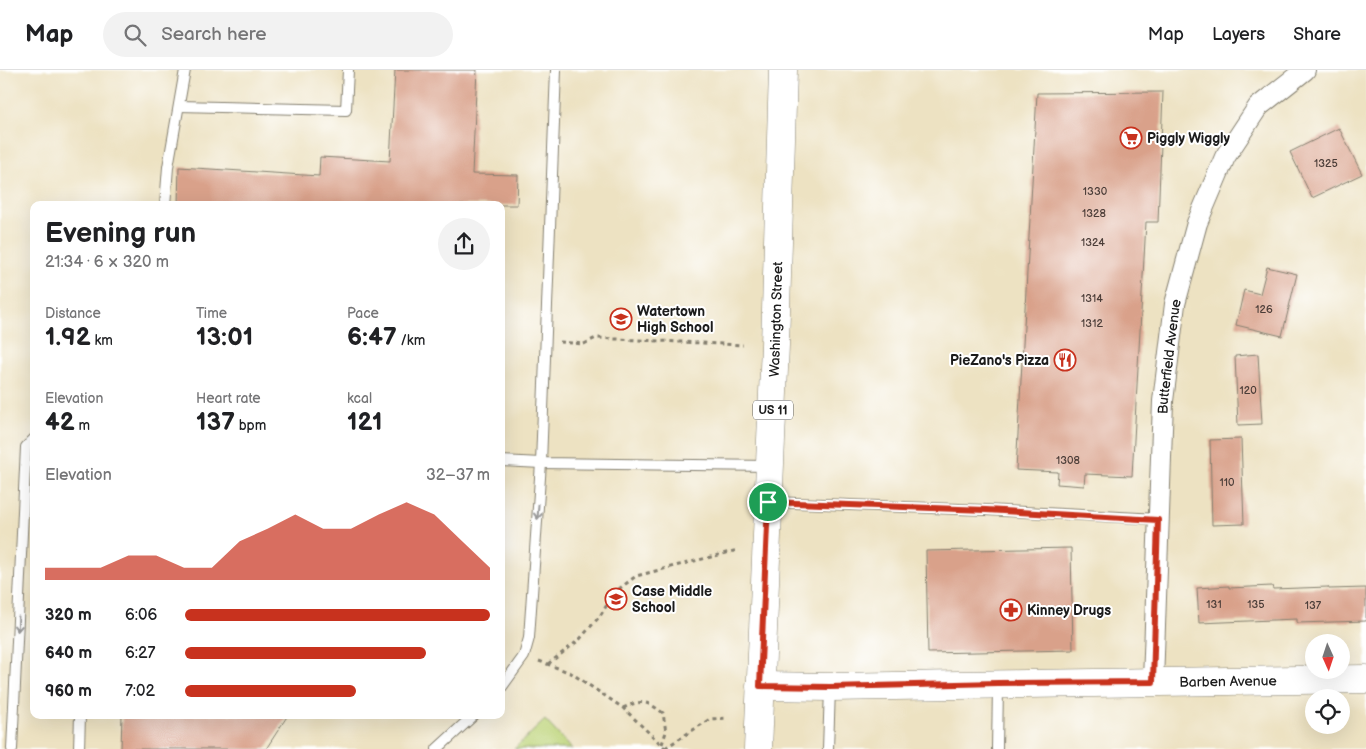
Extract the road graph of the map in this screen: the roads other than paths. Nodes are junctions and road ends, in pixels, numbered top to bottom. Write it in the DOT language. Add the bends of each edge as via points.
graph roads {
  1 [pos="185,70"];
  2 [pos="348,70"];
  3 [pos="556,70"];
  4 [pos="783,70"];
  5 [pos="1304,70"];
  6 [pos="179,106"];
  7 [pos="166,201"];
  8 [pos="30,443"];
  9 [pos="505,461"];
  10 [pos="541,463"];
  11 [pos="771,466"];
  12 [pos="768,502"];
  13 [pos="1158,520"];
  14 [pos="1366,678"];
  15 [pos="505,682"];
  16 [pos="1153,682"];
  17 [pos="998,683"];
  18 [pos="760,686"];
  19 [pos="830,687"];
  20 [pos="80,719"];
  21 [pos="470,719"];
  22 [pos="12,749"];
  23 [pos="78,749"];
  24 [pos="437,749"];
  25 [pos="758,749"];
  26 [pos="828,749"];
  27 [pos="997,749"];
  1 -- 6 [label="lane"];
  2 -- 6 [label="lane" via="346,110"];
  3 -- 10 [label="lane"];
  4 -- 11 [label="main road, Washington Street / US 11"];
  5 -- 13 [label="street, Butterfield Avenue" via="1258,107 1225,157 1196,223 1175,304 1163,401"];
  6 -- 7 [label="lane" via="168,167"];
  8 -- 22 [label="lane, one-way" via="26,447"];
  9 -- 10 [label="lane"];
  10 -- 11 [label="lane"];
  10 -- 15 [label="lane, one-way" via="529,638 524,656"];
  11 -- 12 [label="main road, Washington Street / US 11"];
  12 -- 13 [label="lane"];
  12 -- 18 [label="main road, Washington Street / US 11"];
  13 -- 16 [label="street, Butterfield Avenue"];
  14 -- 16 [label="main road, Barben Avenue"];
  16 -- 17 [label="main road, Barben Avenue"];
  17 -- 19 [label="main road, Barben Avenue"];
  17 -- 27 [label="lane"];
  18 -- 19 [label="main road, Barben Avenue"];
  18 -- 25 [label="main road, Washington Street / US 11"];
  19 -- 26 [label="lane"];
  20 -- 23 [label="lane"];
  21 -- 24 [label="lane"];
}
